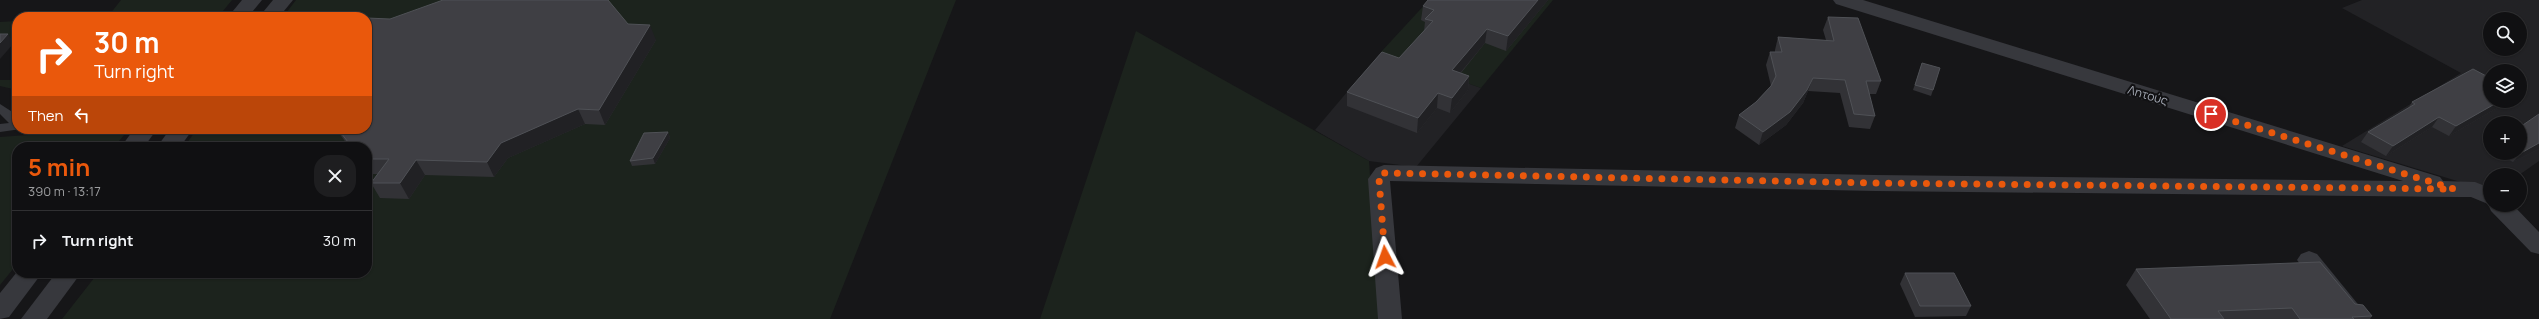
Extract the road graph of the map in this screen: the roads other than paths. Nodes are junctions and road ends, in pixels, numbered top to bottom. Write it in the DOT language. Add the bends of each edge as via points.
graph roads {
  1 [pos="252,0"];
  2 [pos="283,0"];
  3 [pos="1843,0"];
  4 [pos="242,12"];
  5 [pos="273,12"];
  6 [pos="0,108"];
  7 [pos="12,117"];
  8 [pos="12,127"];
  9 [pos="0,128"];
  10 [pos="142,134"];
  11 [pos="178,134"];
  12 [pos="136,142"];
  13 [pos="172,142"];
  14 [pos="2454,189"];
  15 [pos="2483,194"];
  16 [pos="2506,212"];
  17 [pos="2539,246"];
  18 [pos="2309,260"];
  19 [pos="26,278"];
  20 [pos="65,278"];
  21 [pos="0,310"];
  22 [pos="33,319"];
  23 [pos="1390,319"];
  24 [pos="2358,319"];
  1 -- 4 [label="street"];
  2 -- 5 [label="street"];
  3 -- 14 [label="street, Λητούς"];
  6 -- 7 [label="lane"];
  8 -- 9 [label="lane"];
  10 -- 12 [label="street"];
  11 -- 13 [label="street"];
  14 -- 15 [label="street" via="2475,190"];
  14 -- 23 [label="street" via="1875,183 1384,173 1380,174 1379,179"];
  16 -- 17 [label="street"];
  18 -- 24 [label="street"];
  19 -- 21 [label="street"];
  20 -- 22 [label="street"];
}
